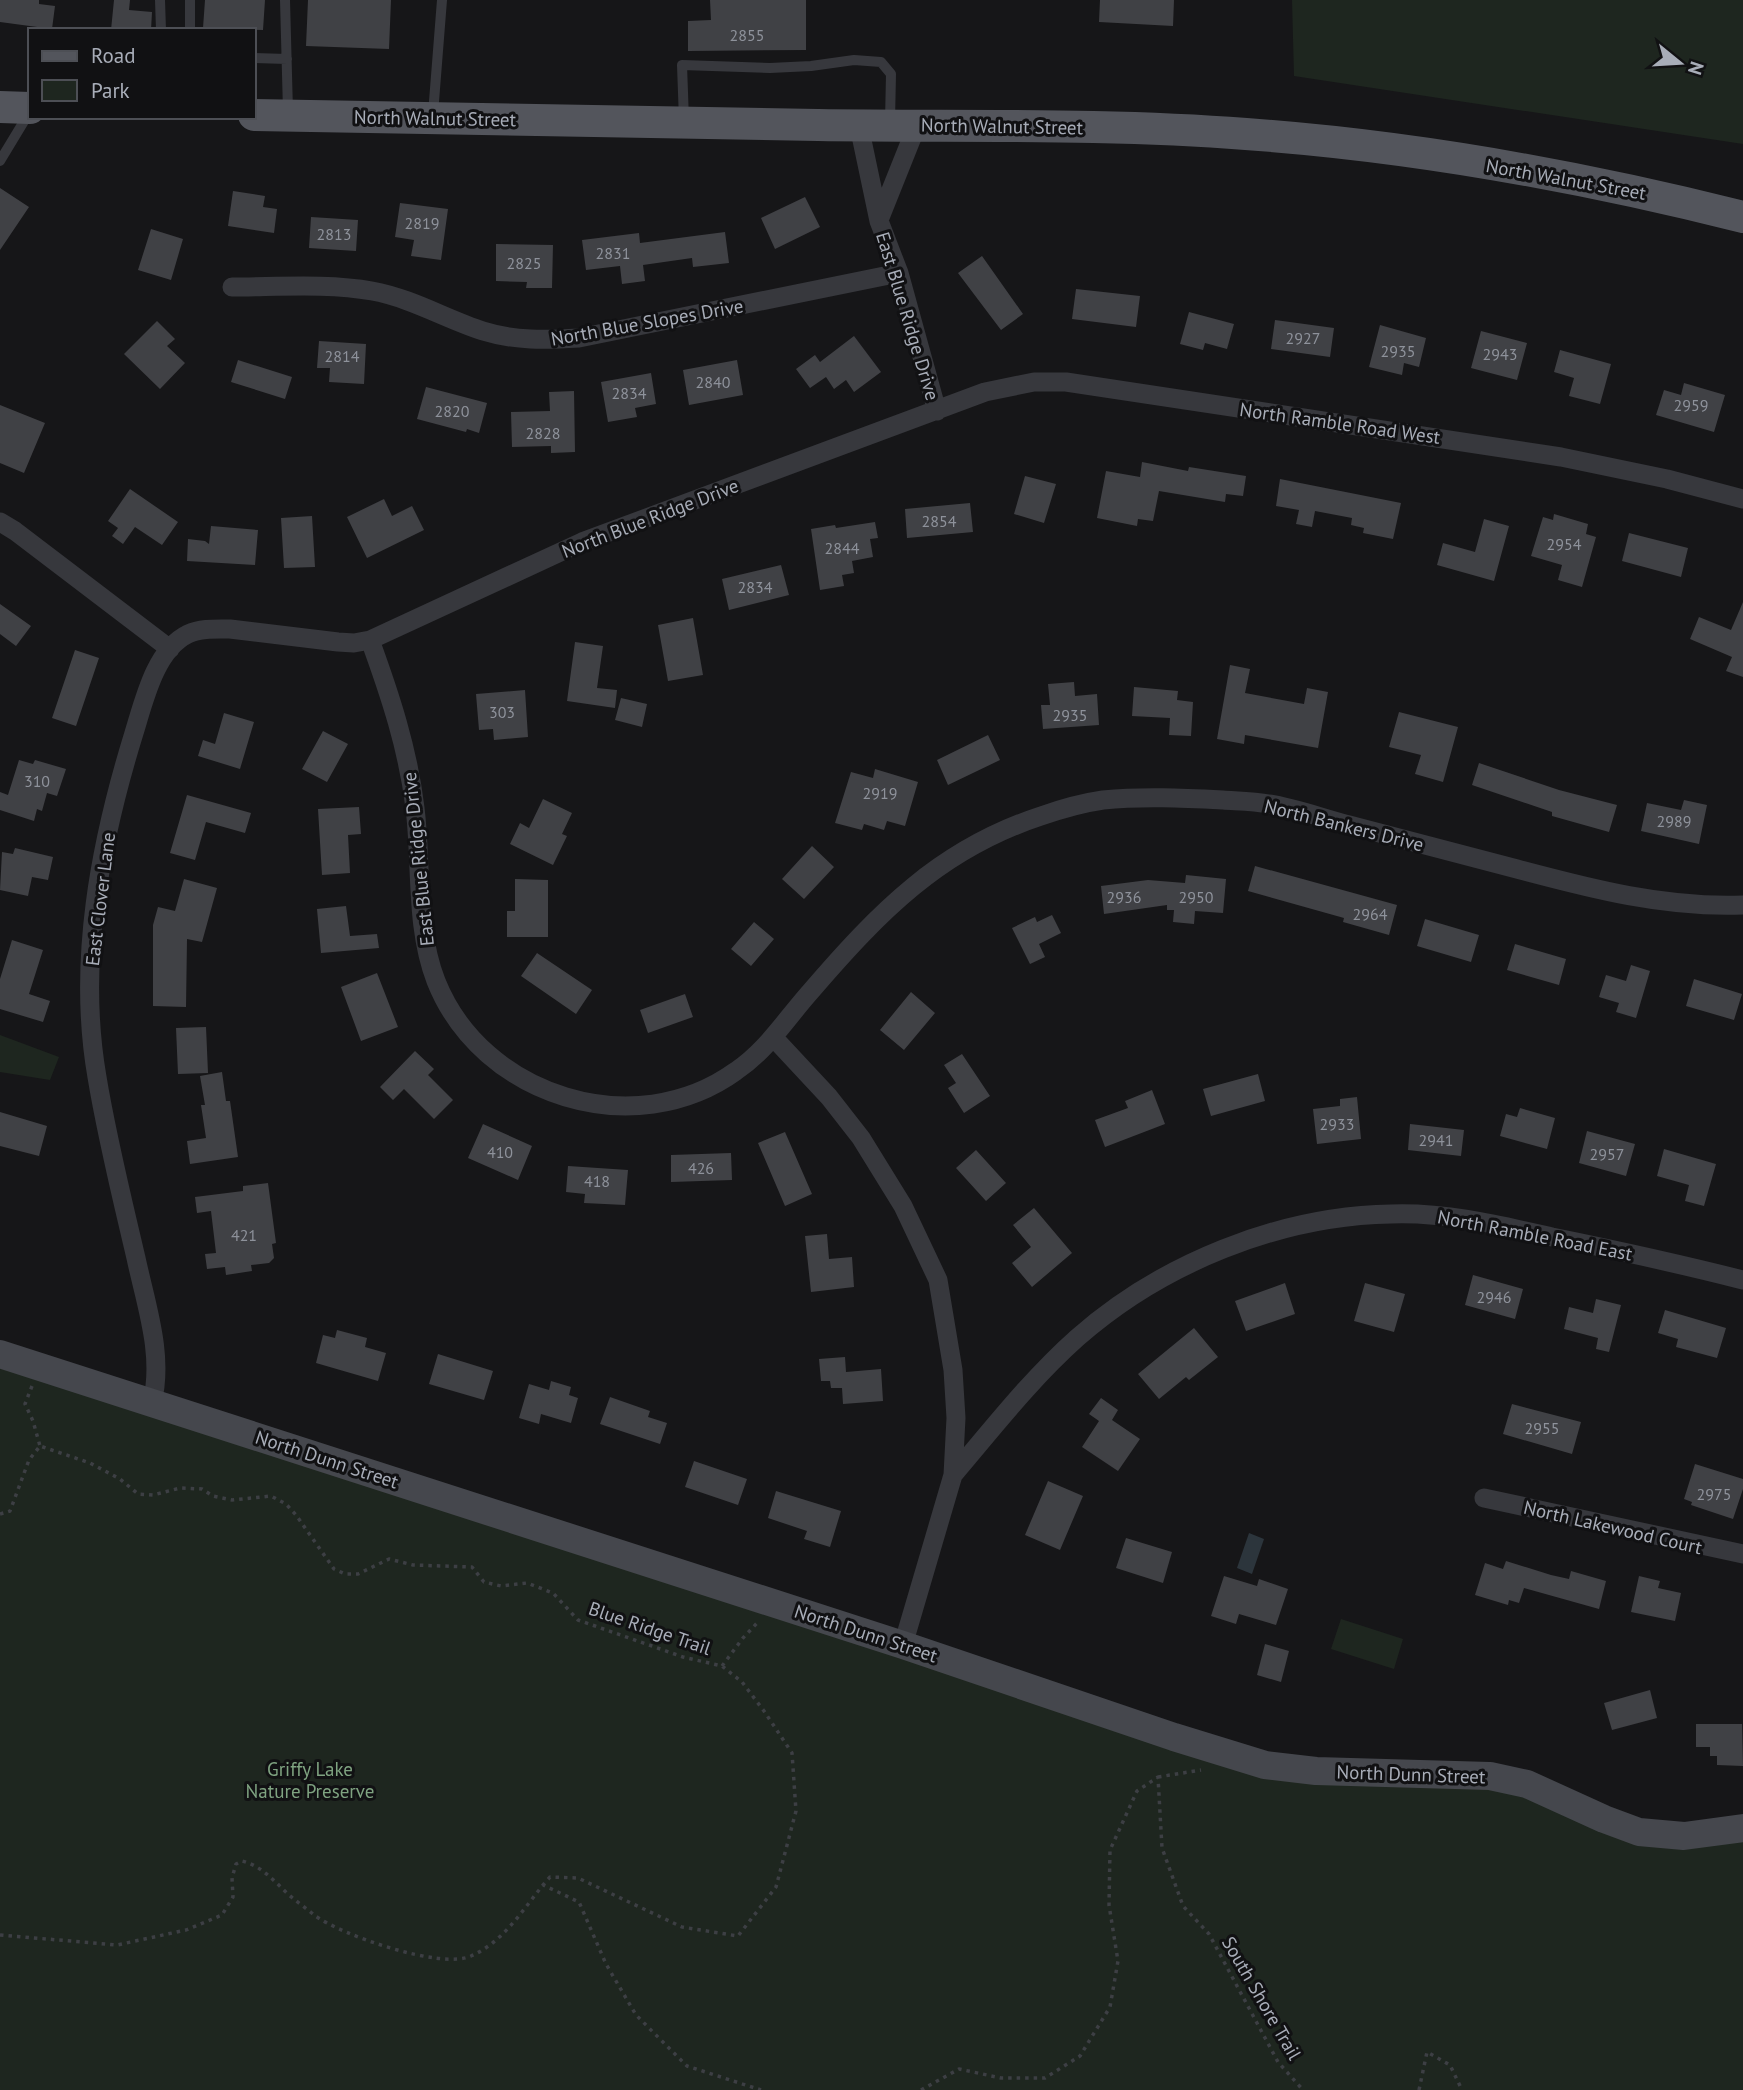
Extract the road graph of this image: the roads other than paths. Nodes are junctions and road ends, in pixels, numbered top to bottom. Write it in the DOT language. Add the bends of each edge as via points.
graph roads {
  1 [pos="160,0"];
  2 [pos="190,0"];
  3 [pos="285,0"];
  4 [pos="442,0"];
  5 [pos="161,28"];
  6 [pos="190,28"];
  7 [pos="256,58"];
  8 [pos="287,59"];
  9 [pos="0,107"];
  10 [pos="28,110"];
  11 [pos="28,113"];
  12 [pos="256,115"];
  13 [pos="288,116"];
  14 [pos="433,118"];
  15 [pos="684,123"];
  16 [pos="889,125"];
  17 [pos="0,161"];
  18 [pos="1743,216"];
  19 [pos="879,220"];
  20 [pos="899,273"];
  21 [pos="232,287"];
  22 [pos="937,411"];
  23 [pos="1743,499"];
  24 [pos="0,522"];
  25 [pos="370,640"];
  26 [pos="170,649"];
  27 [pos="1743,905"];
  28 [pos="774,1038"];
  29 [pos="1743,1280"];
  30 [pos="0,1354"];
  31 [pos="152,1403"];
  32 [pos="953,1475"];
  33 [pos="1484,1498"];
  34 [pos="1743,1554"];
  35 [pos="903,1645"];
  36 [pos="1743,1828"];
  1 -- 5 [label="lane"];
  2 -- 6 [label="lane"];
  3 -- 8 [label="lane"];
  4 -- 14 [label="lane"];
  7 -- 8 [label="lane"];
  8 -- 13 [label="lane"];
  9 -- 10 [label="main road"];
  11 -- 17 [label="lane"];
  12 -- 13 [label="main road, North Walnut Street"];
  13 -- 14 [label="main road, North Walnut Street"];
  14 -- 15 [label="main road, North Walnut Street"];
  15 -- 16 [label="main road, North Walnut Street"];
  15 -- 16 [label="lane" via="682,65 770,68 854,60 881,62 891,74"];
  16 -- 18 [label="main road, North Walnut Street" via="1146,128 1342,142 1502,166"];
  16 -- 19 [label="street, East Blue Ridge Drive"];
  16 -- 19 [label="street, East Blue Ridge Drive"];
  19 -- 20 [label="street, East Blue Ridge Drive"];
  20 -- 21 [label="street, North Blue Slopes Drive" via="579,338 543,341 484,331 372,291"];
  20 -- 22 [label="street, East Blue Ridge Drive"];
  22 -- 23 [label="street, North Ramble Road West" via="1011,385 1066,382 1561,457"];
  22 -- 25 [label="street, North Blue Ridge Drive" via="582,542"];
  24 -- 26 [label="street"];
  25 -- 26 [label="street, East Clover Lane" via="338,642 214,629 189,633"];
  25 -- 28 [label="street, East Blue Ridge Drive" via="409,771 429,956 446,1001 474,1039 535,1087 581,1102 609,1105 664,1102 714,1086"];
  26 -- 31 [label="street, East Clover Lane" via="150,686 114,805 94,909 90,981 96,1073 158,1369"];
  27 -- 28 [label="street, North Bankers Drive" via="1654,902 1591,889 1268,803 1100,800 1023,822 968,848 924,876 865,931"];
  28 -- 32 [label="street" via="868,1148 903,1206 938,1280 953,1370"];
  29 -- 32 [label="street, North Ramble Road East" via="1454,1217 1368,1216 1268,1234 1180,1269 1100,1320 1043,1370"];
  30 -- 31 [label="street, North Dunn Street"];
  31 -- 35 [label="street, North Dunn Street"];
  32 -- 35 [label="street"];
  33 -- 34 [label="street, North Lakewood Court"];
  35 -- 36 [label="street, North Dunn Street" via="1265,1765 1316,1771 1490,1776 1527,1784 1639,1832 1684,1836"];
}
